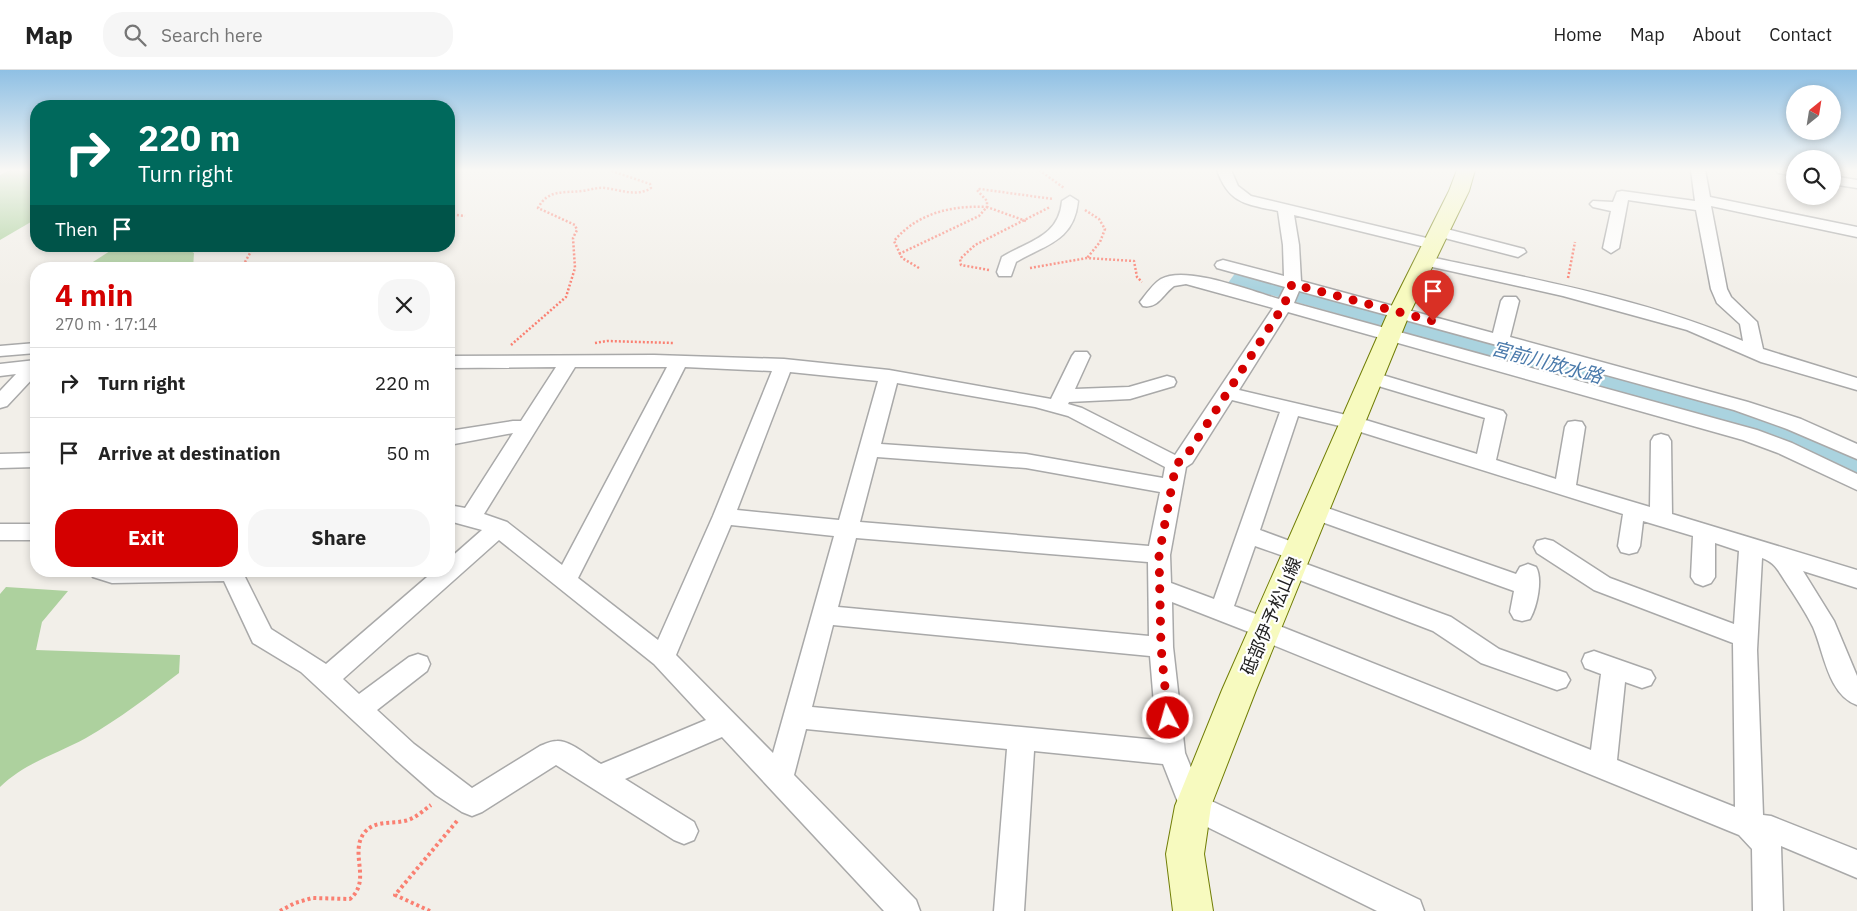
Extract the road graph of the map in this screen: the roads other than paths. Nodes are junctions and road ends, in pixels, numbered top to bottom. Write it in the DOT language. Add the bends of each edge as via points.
graph roads {
  1 [pos="1066,209"];
  2 [pos="1326,209"];
  3 [pos="1450,209"];
  4 [pos="1619,209"];
  5 [pos="1704,209"];
  6 [pos="1736,209"];
  7 [pos="1285,210"];
  8 [pos="1325,218"];
  9 [pos="1857,232"];
  10 [pos="1432,246"];
  11 [pos="1631,248"];
  12 [pos="1518,252"];
  13 [pos="1005,272"];
  14 [pos="1288,294"];
  15 [pos="1510,301"];
  16 [pos="1148,302"];
  17 [pos="1395,323"];
  18 [pos="1500,340"];
  19 [pos="0,351"];
  20 [pos="1755,353"];
  21 [pos="1081,356"];
  22 [pos="30,358"];
  23 [pos="30,362"];
  24 [pos="455,362"];
  25 [pos="679,362"];
  26 [pos="568,363"];
  27 [pos="784,365"];
  28 [pos="30,367"];
  29 [pos="0,370"];
  30 [pos="889,376"];
  31 [pos="1372,378"];
  32 [pos="1167,382"];
  33 [pos="1857,384"];
  34 [pos="1622,386"];
  35 [pos="1227,393"];
  36 [pos="1059,401"];
  37 [pos="0,402"];
  38 [pos="1291,408"];
  39 [pos="1352,423"];
  40 [pos="1575,427"];
  41 [pos="527,428"];
  42 [pos="455,437"];
  43 [pos="1661,441"];
  44 [pos="869,450"];
  45 [pos="1857,452"];
  46 [pos="30,460"];
  47 [pos="0,461"];
  48 [pos="1485,464"];
  49 [pos="1174,476"];
  50 [pos="1857,483"];
  51 [pos="1565,489"];
  52 [pos="1634,510"];
  53 [pos="1316,512"];
  54 [pos="460,515"];
  55 [pos="724,516"];
  56 [pos="1661,519"];
  57 [pos="499,528"];
  58 [pos="847,529"];
  59 [pos="0,532"];
  60 [pos="30,532"];
  61 [pos="1704,532"];
  62 [pos="1247,534"];
  63 [pos="1629,546"];
  64 [pos="1751,546"];
  65 [pos="1545,547"];
  66 [pos="1159,555"];
  67 [pos="1780,555"];
  68 [pos="1295,561"];
  69 [pos="455,566"];
  70 [pos="233,577"];
  71 [pos="443,577"];
  72 [pos="1703,577"];
  73 [pos="1857,579"];
  74 [pos="564,581"];
  75 [pos="1160,588"];
  76 [pos="1221,611"];
  77 [pos="1522,612"];
  78 [pos="824,615"];
  79 [pos="1265,630"];
  80 [pos="1746,638"];
  81 [pos="1161,647"];
  82 [pos="663,657"];
  83 [pos="418,664"];
  84 [pos="1642,678"];
  85 [pos="326,679"];
  86 [pos="1556,680"];
  87 [pos="1857,694"];
  88 [pos="358,709"];
  89 [pos="796,717"];
  90 [pos="726,723"];
  91 [pos="1021,740"];
  92 [pos="1172,753"];
  93 [pos="1603,767"];
  94 [pos="598,778"];
  95 [pos="779,778"];
  96 [pos="1193,806"];
  97 [pos="1749,826"];
  98 [pos="684,832"];
  99 [pos="1857,864"];
  100 [pos="905,911"];
  101 [pos="1009,911"];
  102 [pos="1193,911"];
  103 [pos="1409,911"];
  104 [pos="1768,911"];
  1 -- 13 [label="street" via="1068,216 1046,243 1008,260"];
  2 -- 8 [label="street"];
  3 -- 10 [label="main road, 砥部伊予松山線"];
  4 -- 11 [label="street" via="1611,245"];
  5 -- 20 [label="street" via="1719,289 1723,298 1748,322"];
  6 -- 9 [label="street"];
  7 -- 8 [label="street"];
  7 -- 14 [label="street" via="1291,246"];
  8 -- 10 [label="street"];
  10 -- 12 [label="street"];
  10 -- 17 [label="main road, 砥部伊予松山線"];
  10 -- 20 [label="street" via="1566,291 1693,326"];
  14 -- 16 [label="street" via="1222,274 1173,279 1162,285"];
  14 -- 17 [label="street"];
  14 -- 35 [label="street"];
  15 -- 18 [label="street"];
  17 -- 18 [label="street"];
  17 -- 31 [label="main road, 砥部伊予松山線"];
  17 -- 34 [label="street"];
  18 -- 34 [label="street"];
  19 -- 22 [label="street"];
  20 -- 33 [label="street"];
  21 -- 36 [label="street"];
  23 -- 29 [label="street"];
  24 -- 26 [label="street"];
  25 -- 26 [label="street"];
  25 -- 27 [label="street"];
  25 -- 74 [label="street"];
  26 -- 41 [label="street"];
  27 -- 30 [label="street"];
  27 -- 55 [label="street"];
  28 -- 37 [label="street"];
  30 -- 36 [label="street"];
  30 -- 44 [label="street"];
  31 -- 39 [label="main road, 砥部伊予松山線"];
  31 -- 48 [label="street" via="1496,416"];
  32 -- 36 [label="street" via="1130,393"];
  34 -- 45 [label="street" via="1741,406 1794,424"];
  34 -- 50 [label="street" via="1785,448"];
  35 -- 38 [label="street"];
  35 -- 49 [label="street"];
  36 -- 49 [label="street"];
  38 -- 39 [label="street"];
  38 -- 62 [label="street"];
  39 -- 48 [label="street"];
  39 -- 53 [label="main road, 砥部伊予松山線"];
  40 -- 51 [label="street"];
  41 -- 42 [label="street" via="513,427"];
  41 -- 54 [label="street"];
  43 -- 56 [label="street"];
  44 -- 49 [label="street"];
  44 -- 58 [label="street"];
  46 -- 47 [label="street"];
  48 -- 51 [label="street"];
  49 -- 66 [label="street"];
  51 -- 52 [label="street"];
  52 -- 56 [label="street"];
  52 -- 63 [label="street"];
  53 -- 68 [label="main road, 砥部伊予松山線"];
  53 -- 77 [label="street" via="1527,580"];
  54 -- 57 [label="street"];
  55 -- 58 [label="street"];
  55 -- 82 [label="street"];
  56 -- 61 [label="street"];
  57 -- 69 [label="street"];
  57 -- 74 [label="street"];
  58 -- 66 [label="street"];
  58 -- 78 [label="street"];
  59 -- 60 [label="street"];
  61 -- 64 [label="street"];
  61 -- 72 [label="street"];
  62 -- 68 [label="street"];
  62 -- 76 [label="street"];
  64 -- 67 [label="street"];
  64 -- 80 [label="street"];
  65 -- 80 [label="street" via="1602,584"];
  66 -- 75 [label="street"];
  67 -- 73 [label="street"];
  67 -- 87 [label="street" via="1823,622 1838,664"];
  68 -- 79 [label="main road, 砥部伊予松山線"];
  68 -- 86 [label="street" via="1442,624 1490,656"];
  70 -- 85 [label="street" via="262,636 298,656"];
  71 -- 85 [label="street"];
  74 -- 82 [label="street"];
  75 -- 76 [label="street"];
  75 -- 81 [label="street"];
  76 -- 79 [label="street"];
  78 -- 81 [label="street"];
  78 -- 89 [label="street"];
  79 -- 93 [label="street"];
  79 -- 96 [label="main road, 砥部伊予松山線"];
  80 -- 97 [label="street"];
  81 -- 92 [label="street"];
  82 -- 90 [label="street"];
  83 -- 88 [label="street"];
  84 -- 93 [label="street" via="1604,665"];
  85 -- 88 [label="street"];
  88 -- 94 [label="street" via="405,752 464,798 558,752"];
  89 -- 91 [label="street"];
  89 -- 95 [label="street"];
  90 -- 94 [label="street"];
  90 -- 95 [label="street"];
  91 -- 92 [label="street"];
  91 -- 101 [label="street"];
  92 -- 96 [label="street"];
  93 -- 97 [label="street"];
  94 -- 98 [label="street"];
  95 -- 100 [label="street"];
  96 -- 102 [label="main road, 砥部伊予松山線" via="1186,854"];
  96 -- 103 [label="street"];
  97 -- 99 [label="street" via="1771,829"];
  97 -- 104 [label="street" via="1766,844"];
}
